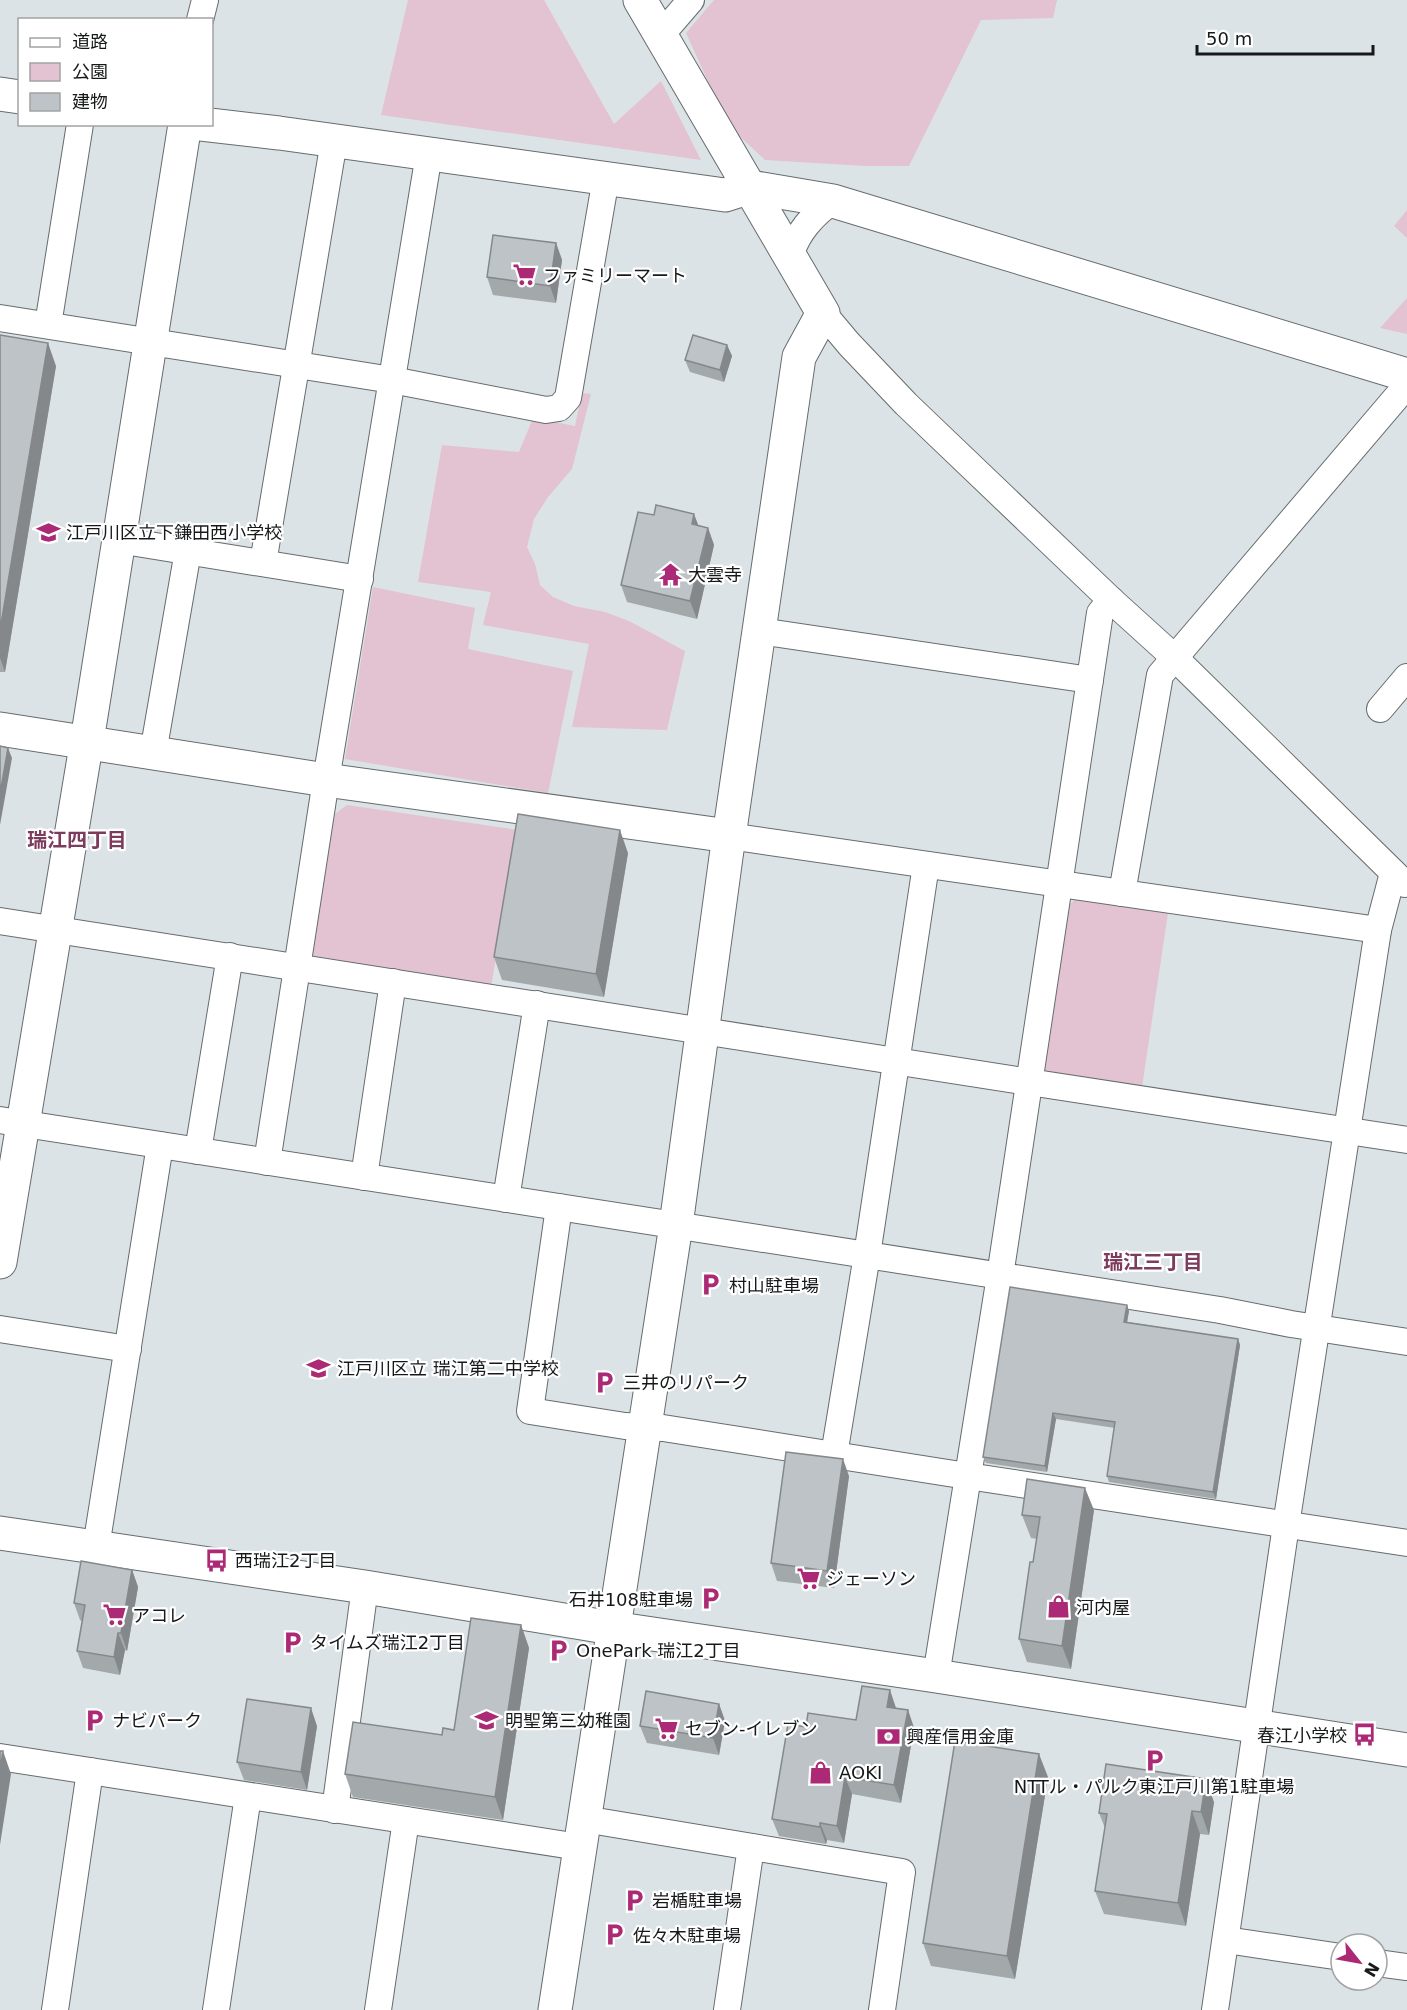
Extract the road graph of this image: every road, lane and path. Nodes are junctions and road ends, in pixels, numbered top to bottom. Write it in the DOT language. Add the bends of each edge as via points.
graph roads {
  1 [pos="205,0"];
  2 [pos="640,0"];
  3 [pos="691,0"];
  4 [pos="200,18"];
  5 [pos="660,36"];
  6 [pos="0,94"];
  7 [pos="18,97"];
  8 [pos="80,126"];
  9 [pos="184,126"];
  10 [pos="213,126"];
  11 [pos="334,141"];
  12 [pos="429,154"];
  13 [pos="606,178"];
  14 [pos="750,187"];
  15 [pos="833,201"];
  16 [pos="790,257"];
  17 [pos="823,313"];
  18 [pos="0,318"];
  19 [pos="48,326"];
  20 [pos="149,343"];
  21 [pos="297,366"];
  22 [pos="1407,375"];
  23 [pos="392,380"];
  24 [pos="1407,385"];
  25 [pos="118,540"];
  26 [pos="188,551"];
  27 [pos="263,563"];
  28 [pos="360,579"];
  29 [pos="1111,600"];
  30 [pos="760,631"];
  31 [pos="1175,658"];
  32 [pos="1407,677"];
  33 [pos="1090,680"];
  34 [pos="1380,709"];
  35 [pos="0,729"];
  36 [pos="85,742"];
  37 [pos="153,753"];
  38 [pos="326,780"];
  39 [pos="729,836"];
  40 [pos="926,865"];
  41 [pos="1400,879"];
  42 [pos="1059,884"];
  43 [pos="1122,893"];
  44 [pos="0,921"];
  45 [pos="55,929"];
  46 [pos="1378,930"];
  47 [pos="230,956"];
  48 [pos="298,967"];
  49 [pos="393,982"];
  50 [pos="537,1005"];
  51 [pos="702,1030"];
  52 [pos="897,1061"];
  53 [pos="1029,1083"];
  54 [pos="12,1122"];
  55 [pos="1348,1130"];
  56 [pos="1407,1140"];
  57 [pos="160,1145"];
  58 [pos="198,1151"];
  59 [pos="267,1162"];
  60 [pos="364,1177"];
  61 [pos="506,1199"];
  62 [pos="559,1208"];
  63 [pos="676,1225"];
  64 [pos="867,1255"];
  65 [pos="0,1262"];
  66 [pos="1000,1276"];
  67 [pos="1316,1328"];
  68 [pos="0,1329"];
  69 [pos="1407,1342"];
  70 [pos="128,1349"];
  71 [pos="645,1427"];
  72 [pos="834,1455"];
  73 [pos="967,1476"];
  74 [pos="1286,1524"];
  75 [pos="0,1533"];
  76 [pos="1407,1543"];
  77 [pos="96,1547"];
  78 [pos="365,1587"];
  79 [pos="612,1628"];
  80 [pos="936,1676"];
  81 [pos="1257,1727"];
  82 [pos="1407,1750"];
  83 [pos="0,1757"];
  84 [pos="90,1771"];
  85 [pos="248,1796"];
  86 [pos="335,1810"];
  87 [pos="405,1820"];
  88 [pos="582,1833"];
  89 [pos="751,1847"];
  90 [pos="1226,1940"];
  91 [pos="1329,1955"];
  92 [pos="1389,1965"];
  93 [pos="1407,1967"];
  94 [pos="55,2010"];
  95 [pos="216,2010"];
  96 [pos="378,2010"];
  97 [pos="555,2010"];
  98 [pos="726,2010"];
  99 [pos="882,2010"];
  100 [pos="1215,2010"];
  1 -- 4 [label="street"];
  2 -- 5 [label="street"];
  3 -- 5 [label="street"];
  5 -- 14 [label="street"];
  6 -- 7 [label="street"];
  8 -- 19 [label="street"];
  9 -- 20 [label="street"];
  10 -- 11 [label="street"];
  11 -- 12 [label="street"];
  11 -- 21 [label="street"];
  12 -- 13 [label="street"];
  12 -- 23 [label="street"];
  13 -- 14 [label="street" via="725,195"];
  13 -- 23 [label="street" via="568,398 559,408 546,410"];
  14 -- 15 [label="street"];
  14 -- 16 [label="street"];
  15 -- 16 [label="street" via="800,233"];
  15 -- 22 [label="street"];
  16 -- 17 [label="street"];
  17 -- 29 [label="street" via="906,404"];
  17 -- 30 [label="street" via="799,357"];
  18 -- 19 [label="street"];
  19 -- 20 [label="street"];
  20 -- 21 [label="street"];
  20 -- 25 [label="street"];
  21 -- 23 [label="street"];
  21 -- 27 [label="street"];
  23 -- 28 [label="street"];
  24 -- 31 [label="street"];
  25 -- 26 [label="street"];
  25 -- 36 [label="street"];
  26 -- 27 [label="street"];
  26 -- 37 [label="street"];
  27 -- 28 [label="street"];
  28 -- 38 [label="street"];
  29 -- 31 [label="street"];
  29 -- 33 [label="street" via="1100,613"];
  30 -- 33 [label="street"];
  30 -- 39 [label="street"];
  31 -- 41 [label="street"];
  31 -- 43 [label="street" via="1160,675"];
  32 -- 34 [label="street"];
  33 -- 42 [label="street"];
  35 -- 36 [label="street"];
  36 -- 37 [label="street"];
  36 -- 45 [label="street"];
  37 -- 38 [label="street"];
  38 -- 39 [label="street"];
  38 -- 48 [label="street"];
  39 -- 40 [label="street"];
  39 -- 51 [label="street"];
  40 -- 42 [label="street"];
  40 -- 52 [label="street"];
  41 -- 46 [label="street"];
  42 -- 43 [label="street"];
  42 -- 53 [label="street"];
  43 -- 46 [label="street"];
  44 -- 45 [label="street"];
  45 -- 47 [label="street"];
  45 -- 54 [label="street"];
  46 -- 55 [label="street"];
  47 -- 48 [label="street"];
  47 -- 58 [label="street"];
  48 -- 49 [label="street"];
  48 -- 59 [label="street"];
  49 -- 50 [label="street"];
  49 -- 60 [label="street"];
  50 -- 51 [label="street"];
  50 -- 61 [label="street"];
  51 -- 52 [label="street"];
  51 -- 63 [label="street"];
  52 -- 53 [label="street"];
  52 -- 64 [label="street"];
  53 -- 55 [label="street"];
  53 -- 66 [label="street"];
  54 -- 57 [label="street"];
  54 -- 65 [label="street"];
  55 -- 56 [label="street"];
  55 -- 67 [label="street"];
  57 -- 58 [label="street"];
  57 -- 70 [label="street"];
  58 -- 59 [label="street"];
  59 -- 60 [label="street"];
  60 -- 61 [label="street"];
  61 -- 62 [label="street"];
  62 -- 63 [label="street"];
  62 -- 71 [label="street" via="530,1411"];
  63 -- 64 [label="street"];
  63 -- 71 [label="street"];
  64 -- 66 [label="street"];
  64 -- 72 [label="street"];
  66 -- 67 [label="street"];
  66 -- 73 [label="street"];
  67 -- 69 [label="street"];
  67 -- 74 [label="street"];
  68 -- 70 [label="street"];
  70 -- 77 [label="street"];
  71 -- 72 [label="street"];
  71 -- 79 [label="street"];
  72 -- 73 [label="street"];
  73 -- 74 [label="street"];
  73 -- 80 [label="street"];
  74 -- 76 [label="street"];
  74 -- 81 [label="street"];
  75 -- 77 [label="street"];
  77 -- 78 [label="street"];
  78 -- 79 [label="street"];
  78 -- 86 [label="street"];
  79 -- 80 [label="street"];
  79 -- 88 [label="street"];
  80 -- 81 [label="street"];
  81 -- 82 [label="street"];
  81 -- 90 [label="street"];
  83 -- 84 [label="street"];
  84 -- 85 [label="street"];
  84 -- 94 [label="street"];
  85 -- 86 [label="street"];
  85 -- 95 [label="street"];
  86 -- 87 [label="street"];
  87 -- 88 [label="street"];
  87 -- 96 [label="street"];
  88 -- 89 [label="street"];
  88 -- 97 [label="street"];
  89 -- 98 [label="street"];
  89 -- 99 [label="street" via="902,1872"];
  90 -- 91 [label="street"];
  90 -- 100 [label="street"];
  92 -- 93 [label="street"];
}
